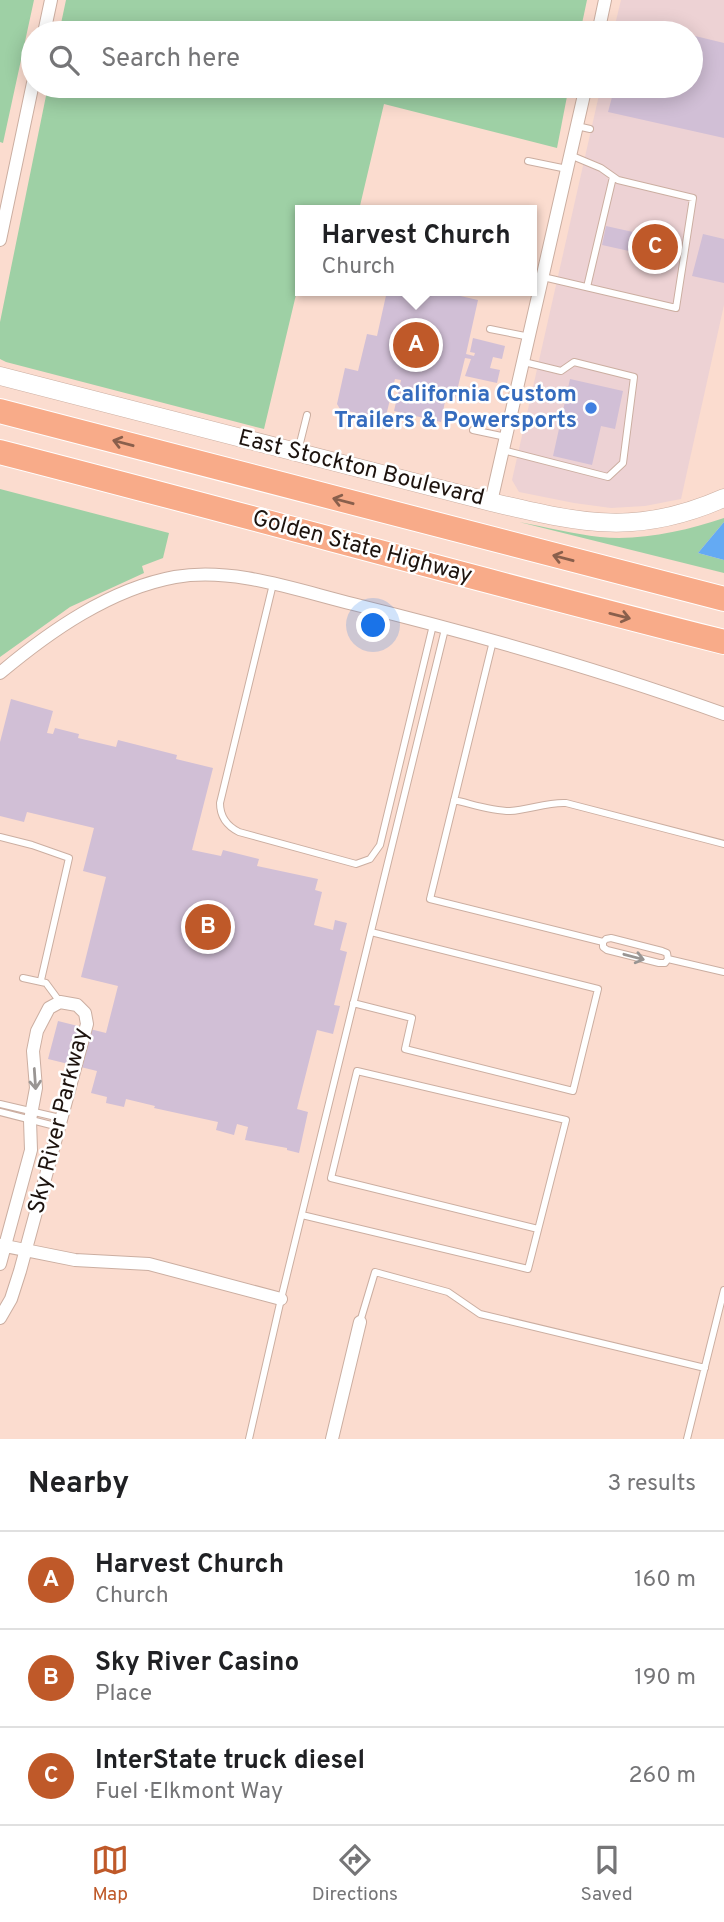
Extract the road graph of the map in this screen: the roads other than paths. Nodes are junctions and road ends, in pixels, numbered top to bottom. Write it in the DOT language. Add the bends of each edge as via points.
graph roads {
  1 [pos="51,0"];
  2 [pos="605,0"];
  3 [pos="47,21"];
  4 [pos="601,21"];
  5 [pos="30,98"];
  6 [pos="585,98"];
  7 [pos="570,155"];
  8 [pos="528,161"];
  9 [pos="567,169"];
  10 [pos="613,177"];
  11 [pos="0,240"];
  12 [pos="543,277"];
  13 [pos="587,287"];
  14 [pos="490,330"];
  15 [pos="530,337"];
  16 [pos="524,362"];
  17 [pos="0,376"];
  18 [pos="0,411"];
  19 [pos="307,415"];
  20 [pos="473,430"];
  21 [pos="505,443"];
  22 [pos="0,452"];
  23 [pos="297,453"];
  24 [pos="724,498"];
  25 [pos="491,502"];
  26 [pos="602,569"];
  27 [pos="273,584"];
  28 [pos="724,589"];
  29 [pos="724,599"];
  30 [pos="440,625"];
  31 [pos="672,629"];
  32 [pos="494,639"];
  33 [pos="724,642"];
  34 [pos="724,655"];
  35 [pos="0,673"];
  36 [pos="724,714"];
  37 [pos="454,800"];
  38 [pos="0,837"];
  39 [pos="724,844"];
  40 [pos="371,932"];
  41 [pos="603,942"];
  42 [pos="668,959"];
  43 [pos="724,972"];
  44 [pos="23,978"];
  45 [pos="41,981"];
  46 [pos="60,1002"];
  47 [pos="354,1003"];
  48 [pos="0,1104"];
  49 [pos="0,1112"];
  50 [pos="31,1115"];
  51 [pos="61,1123"];
  52 [pos="302,1215"];
  53 [pos="538,1229"];
  54 [pos="2,1246"];
  55 [pos="26,1251"];
  56 [pos="0,1264"];
  57 [pos="724,1290"];
  58 [pos="281,1299"];
  59 [pos="0,1318"];
  60 [pos="360,1322"];
  61 [pos="715,1327"];
  62 [pos="724,1330"];
  63 [pos="705,1368"];
  64 [pos="249,1439"];
  65 [pos="332,1439"];
  66 [pos="687,1439"];
  1 -- 3 [label="street"];
  2 -- 4 [label="street"];
  5 -- 11 [label="street"];
  6 -- 7 [label="street" via="583,127"];
  7 -- 9 [label="street"];
  7 -- 10 [label="lane"];
  8 -- 9 [label="lane"];
  9 -- 12 [label="street"];
  10 -- 13 [label="lane"];
  10 -- 13 [label="lane" via="693,198 676,307"];
  12 -- 13 [label="lane"];
  12 -- 15 [label="street"];
  14 -- 15 [label="lane"];
  15 -- 16 [label="street"];
  16 -- 21 [label="street"];
  16 -- 21 [label="lane" via="561,371 574,362 634,377 623,463 608,477"];
  17 -- 23 [label="main road, East Stockton Boulevard"];
  26 -- 18 [label="highway, Golden State Highway, one-way"];
  19 -- 23 [label="lane"];
  20 -- 21 [label="lane"];
  21 -- 25 [label="street"];
  22 -- 31 [label="highway, Golden State Highway, one-way"];
  23 -- 25 [label="main road, East Stockton Boulevard"];
  24 -- 25 [label="main road, East Stockton Boulevard" via="673,516 624,524 571,520"];
  26 -- 28 [label="highway"];
  26 -- 29 [label="highway, Golden State Highway"];
  27 -- 30 [label="street"];
  27 -- 30 [label="lane" via="220,803 222,814 239,832 356,864 370,859 380,845"];
  27 -- 35 [label="street" via="206,575 152,583 75,618"];
  30 -- 32 [label="street"];
  30 -- 40 [label="lane"];
  31 -- 33 [label="highway, Golden State Highway"];
  31 -- 34 [label="highway"];
  32 -- 36 [label="street"];
  32 -- 37 [label="lane"];
  37 -- 39 [label="lane" via="503,811 566,803"];
  37 -- 41 [label="lane" via="430,899"];
  38 -- 45 [label="lane" via="69,859"];
  40 -- 47 [label="lane"];
  40 -- 47 [label="lane" via="598,989 573,1091 405,1049 412,1018"];
  41 -- 42 [label="lane" via="611,938 662,951"];
  41 -- 42 [label="lane, one-way" via="607,950 659,963"];
  42 -- 43 [label="lane"];
  44 -- 45 [label="lane"];
  45 -- 46 [label="lane"];
  46 -- 50 [label="street, Sky River Parkway, one-way" via="49,1008 37,1031"];
  46 -- 51 [label="street, Sky River Parkway" via="77,1005 87,1024"];
  47 -- 52 [label="lane"];
  48 -- 50 [label="lane"];
  49 -- 50 [label="lane"];
  50 -- 51 [label="lane"];
  50 -- 54 [label="street, Sky River Parkway" via="31,1150"];
  51 -- 55 [label="street, Sky River Parkway"];
  52 -- 53 [label="lane" via="528,1269"];
  52 -- 58 [label="lane"];
  53 -- 53 [label="lane" via="566,1120 357,1071 331,1178"];
  54 -- 55 [label="street"];
  54 -- 56 [label="street, Sky River Parkway"];
  55 -- 58 [label="street" via="75,1260 149,1264"];
  55 -- 59 [label="street, Sky River Parkway"];
  57 -- 61 [label="lane"];
  58 -- 64 [label="lane"];
  60 -- 63 [label="lane" via="375,1272 448,1292 480,1314"];
  60 -- 65 [label="street"];
  61 -- 62 [label="lane"];
  61 -- 63 [label="lane"];
  63 -- 66 [label="lane"];
}
